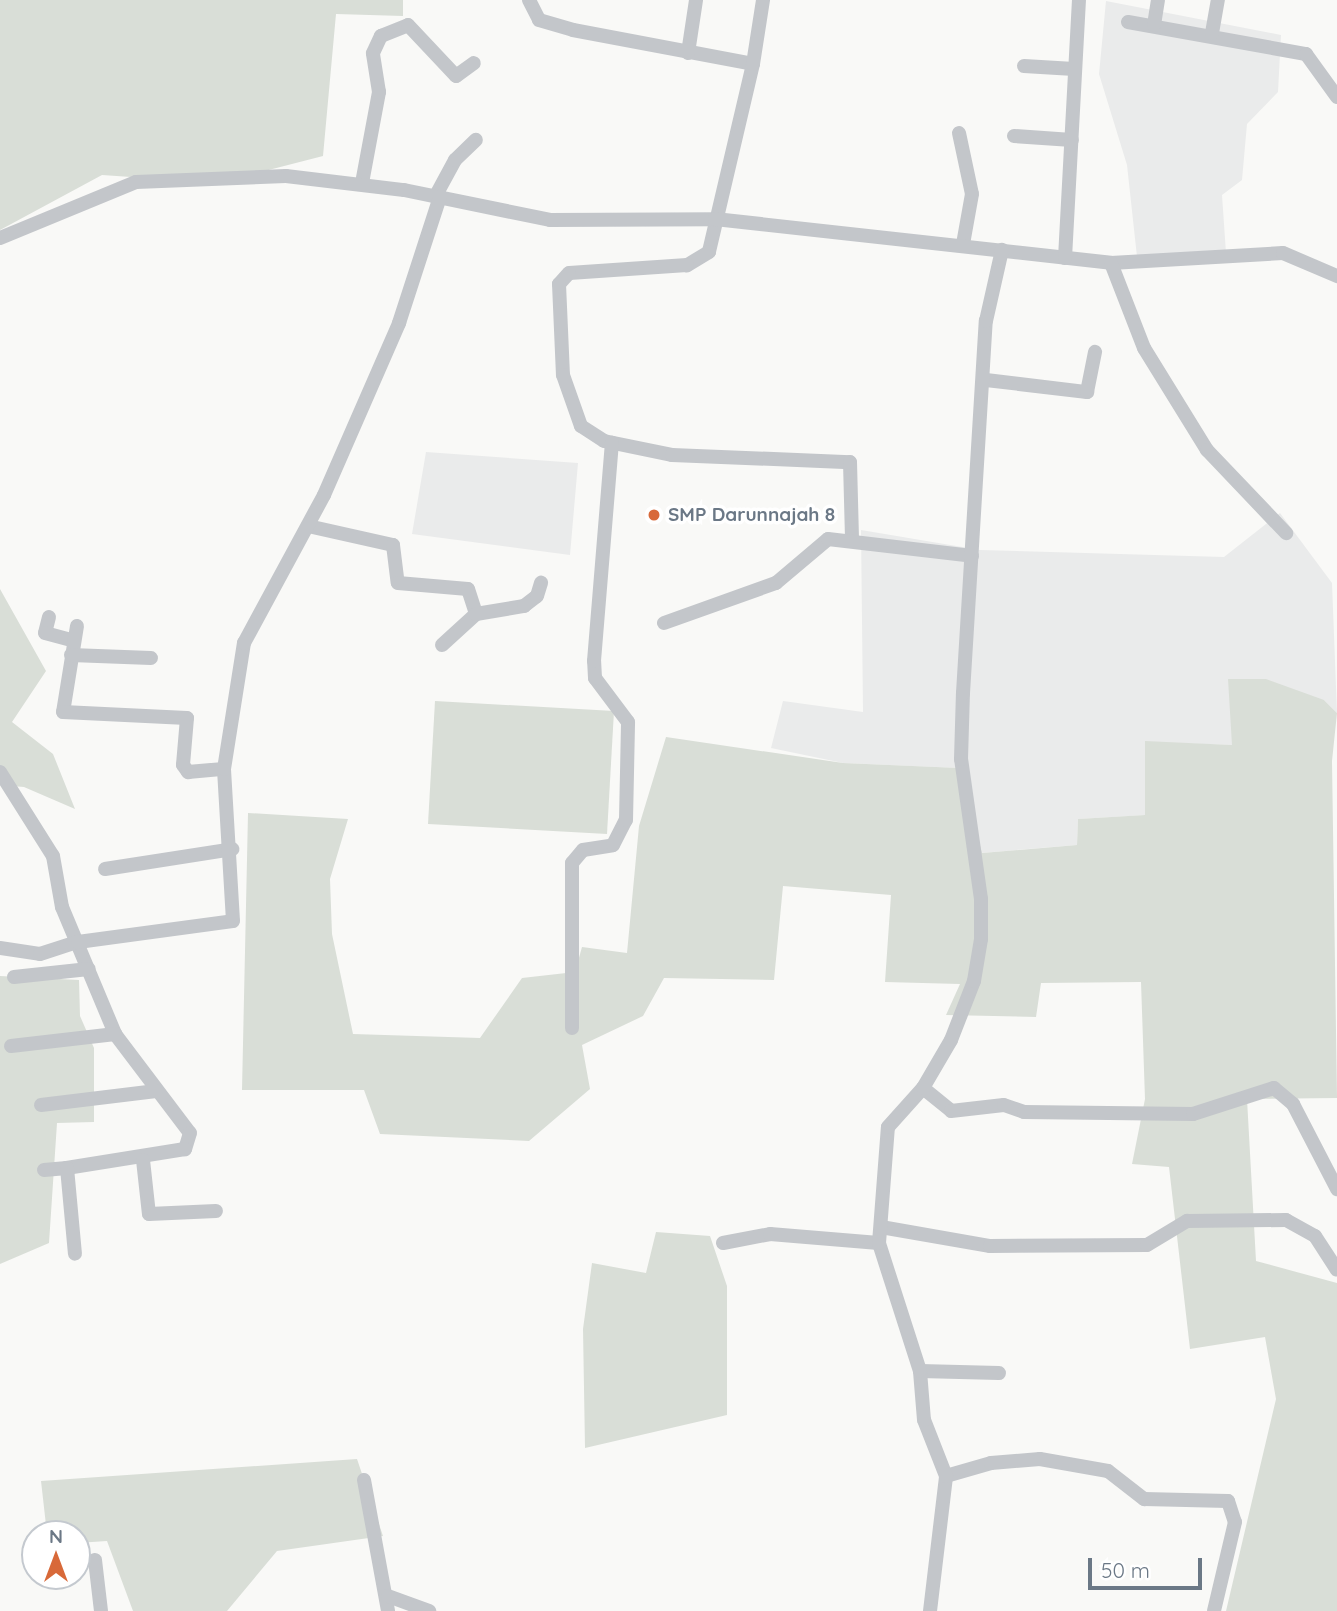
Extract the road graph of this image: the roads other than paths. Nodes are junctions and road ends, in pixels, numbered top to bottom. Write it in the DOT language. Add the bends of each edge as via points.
graph roads {
  1 [pos="529,0"];
  2 [pos="696,0"];
  3 [pos="763,0"];
  4 [pos="1079,0"];
  5 [pos="1158,0"];
  6 [pos="1218,0"];
  7 [pos="1128,22"];
  8 [pos="1154,25"];
  9 [pos="1212,33"];
  10 [pos="688,54"];
  11 [pos="474,63"];
  12 [pos="752,64"];
  13 [pos="1024,66"];
  14 [pos="1074,69"];
  15 [pos="1337,97"];
  16 [pos="959,133"];
  17 [pos="1014,136"];
  18 [pos="476,140"];
  19 [pos="1072,140"];
  20 [pos="362,183"];
  21 [pos="437,197"];
  22 [pos="715,219"];
  23 [pos="0,238"];
  24 [pos="963,244"];
  25 [pos="1002,250"];
  26 [pos="1065,258"];
  27 [pos="1111,263"];
  28 [pos="1337,276"];
  29 [pos="1095,352"];
  30 [pos="986,380"];
  31 [pos="612,443"];
  32 [pos="308,526"];
  33 [pos="1286,533"];
  34 [pos="852,540"];
  35 [pos="972,556"];
  36 [pos="541,583"];
  37 [pos="476,614"];
  38 [pos="49,618"];
  39 [pos="664,624"];
  40 [pos="74,641"];
  41 [pos="442,645"];
  42 [pos="151,658"];
  43 [pos="224,769"];
  44 [pos="0,772"];
  45 [pos="232,849"];
  46 [pos="105,869"];
  47 [pos="78,942"];
  48 [pos="0,948"];
  49 [pos="89,969"];
  50 [pos="14,977"];
  51 [pos="572,1028"];
  52 [pos="115,1034"];
  53 [pos="11,1046"];
  54 [pos="923,1088"];
  55 [pos="156,1091"];
  56 [pos="41,1105"];
  57 [pos="143,1160"];
  58 [pos="67,1168"];
  59 [pos="44,1170"];
  60 [pos="1337,1189"];
  61 [pos="216,1211"];
  62 [pos="881,1227"];
  63 [pos="723,1243"];
  64 [pos="879,1244"];
  65 [pos="75,1254"];
  66 [pos="1337,1270"];
  67 [pos="920,1371"];
  68 [pos="999,1373"];
  69 [pos="946,1476"];
  70 [pos="364,1480"];
  71 [pos="95,1560"];
  72 [pos="388,1604"];
  73 [pos="101,1611"];
  74 [pos="429,1611"];
  75 [pos="930,1611"];
  76 [pos="1214,1611"];
  1 -- 10 [label="street" via="542,21"];
  2 -- 10 [label="street"];
  3 -- 12 [label="street"];
  4 -- 14 [label="street"];
  5 -- 8 [label="street"];
  6 -- 9 [label="street"];
  7 -- 8 [label="street"];
  8 -- 9 [label="street"];
  9 -- 15 [label="street" via="1306,54"];
  10 -- 12 [label="street"];
  11 -- 20 [label="street" via="456,76 408,25 381,36 373,54 379,92"];
  12 -- 22 [label="street"];
  13 -- 14 [label="street"];
  14 -- 19 [label="street"];
  16 -- 24 [label="street" via="972,194"];
  17 -- 19 [label="street"];
  18 -- 21 [label="street" via="455,160"];
  19 -- 26 [label="street"];
  20 -- 21 [label="street"];
  20 -- 23 [label="street" via="286,176 136,182"];
  21 -- 22 [label="street" via="550,220"];
  21 -- 32 [label="street" via="399,323"];
  22 -- 24 [label="street"];
  22 -- 31 [label="street" via="709,252 697,262 569,273 559,284 563,375 577,418 586,432"];
  24 -- 25 [label="street"];
  25 -- 26 [label="street"];
  25 -- 30 [label="street" via="986,321"];
  26 -- 27 [label="street"];
  27 -- 28 [label="street" via="1289,254"];
  27 -- 33 [label="street" via="1144,348 1207,450"];
  29 -- 30 [label="street" via="1087,392"];
  30 -- 35 [label="street"];
  31 -- 34 [label="street" via="672,455 850,461"];
  31 -- 51 [label="street" via="594,661 595,678 628,722 626,820 613,845 583,850 572,863"];
  32 -- 37 [label="street" via="393,545 394,581 464,586"];
  32 -- 43 [label="street" via="244,643"];
  34 -- 35 [label="street"];
  34 -- 39 [label="street" via="817,543 776,583"];
  35 -- 54 [label="street" via="961,760 981,899 981,939 962,1012"];
  36 -- 37 [label="street" via="537,596 524,606"];
  37 -- 41 [label="street"];
  38 -- 40 [label="street" via="45,633"];
  40 -- 42 [label="street"];
  40 -- 43 [label="street" via="63,712 187,718 183,765 188,772"];
  43 -- 45 [label="street"];
  44 -- 47 [label="street" via="53,856 62,907"];
  45 -- 46 [label="street"];
  45 -- 47 [label="street" via="233,921"];
  47 -- 48 [label="street" via="40,954"];
  47 -- 49 [label="street"];
  49 -- 50 [label="street"];
  49 -- 52 [label="street"];
  52 -- 53 [label="street"];
  52 -- 55 [label="street"];
  54 -- 60 [label="street" via="951,1111 1004,1105 1024,1112 1193,1114 1274,1088 1293,1104"];
  54 -- 62 [label="street" via="888,1126"];
  55 -- 56 [label="street"];
  55 -- 57 [label="street" via="184,1122 191,1143"];
  57 -- 58 [label="street"];
  57 -- 61 [label="street" via="149,1214"];
  58 -- 59 [label="street"];
  58 -- 65 [label="street"];
  62 -- 64 [label="street"];
  62 -- 66 [label="street" via="990,1246 1147,1245 1187,1221 1286,1220 1315,1236"];
  63 -- 64 [label="street" via="770,1234"];
  64 -- 67 [label="street"];
  67 -- 68 [label="street"];
  67 -- 69 [label="street" via="924,1420"];
  69 -- 75 [label="street"];
  69 -- 76 [label="street" via="990,1463 1040,1459 1108,1471 1144,1499 1228,1501 1235,1522"];
  70 -- 72 [label="street"];
  71 -- 73 [label="street"];
  72 -- 74 [label="street"];
}
